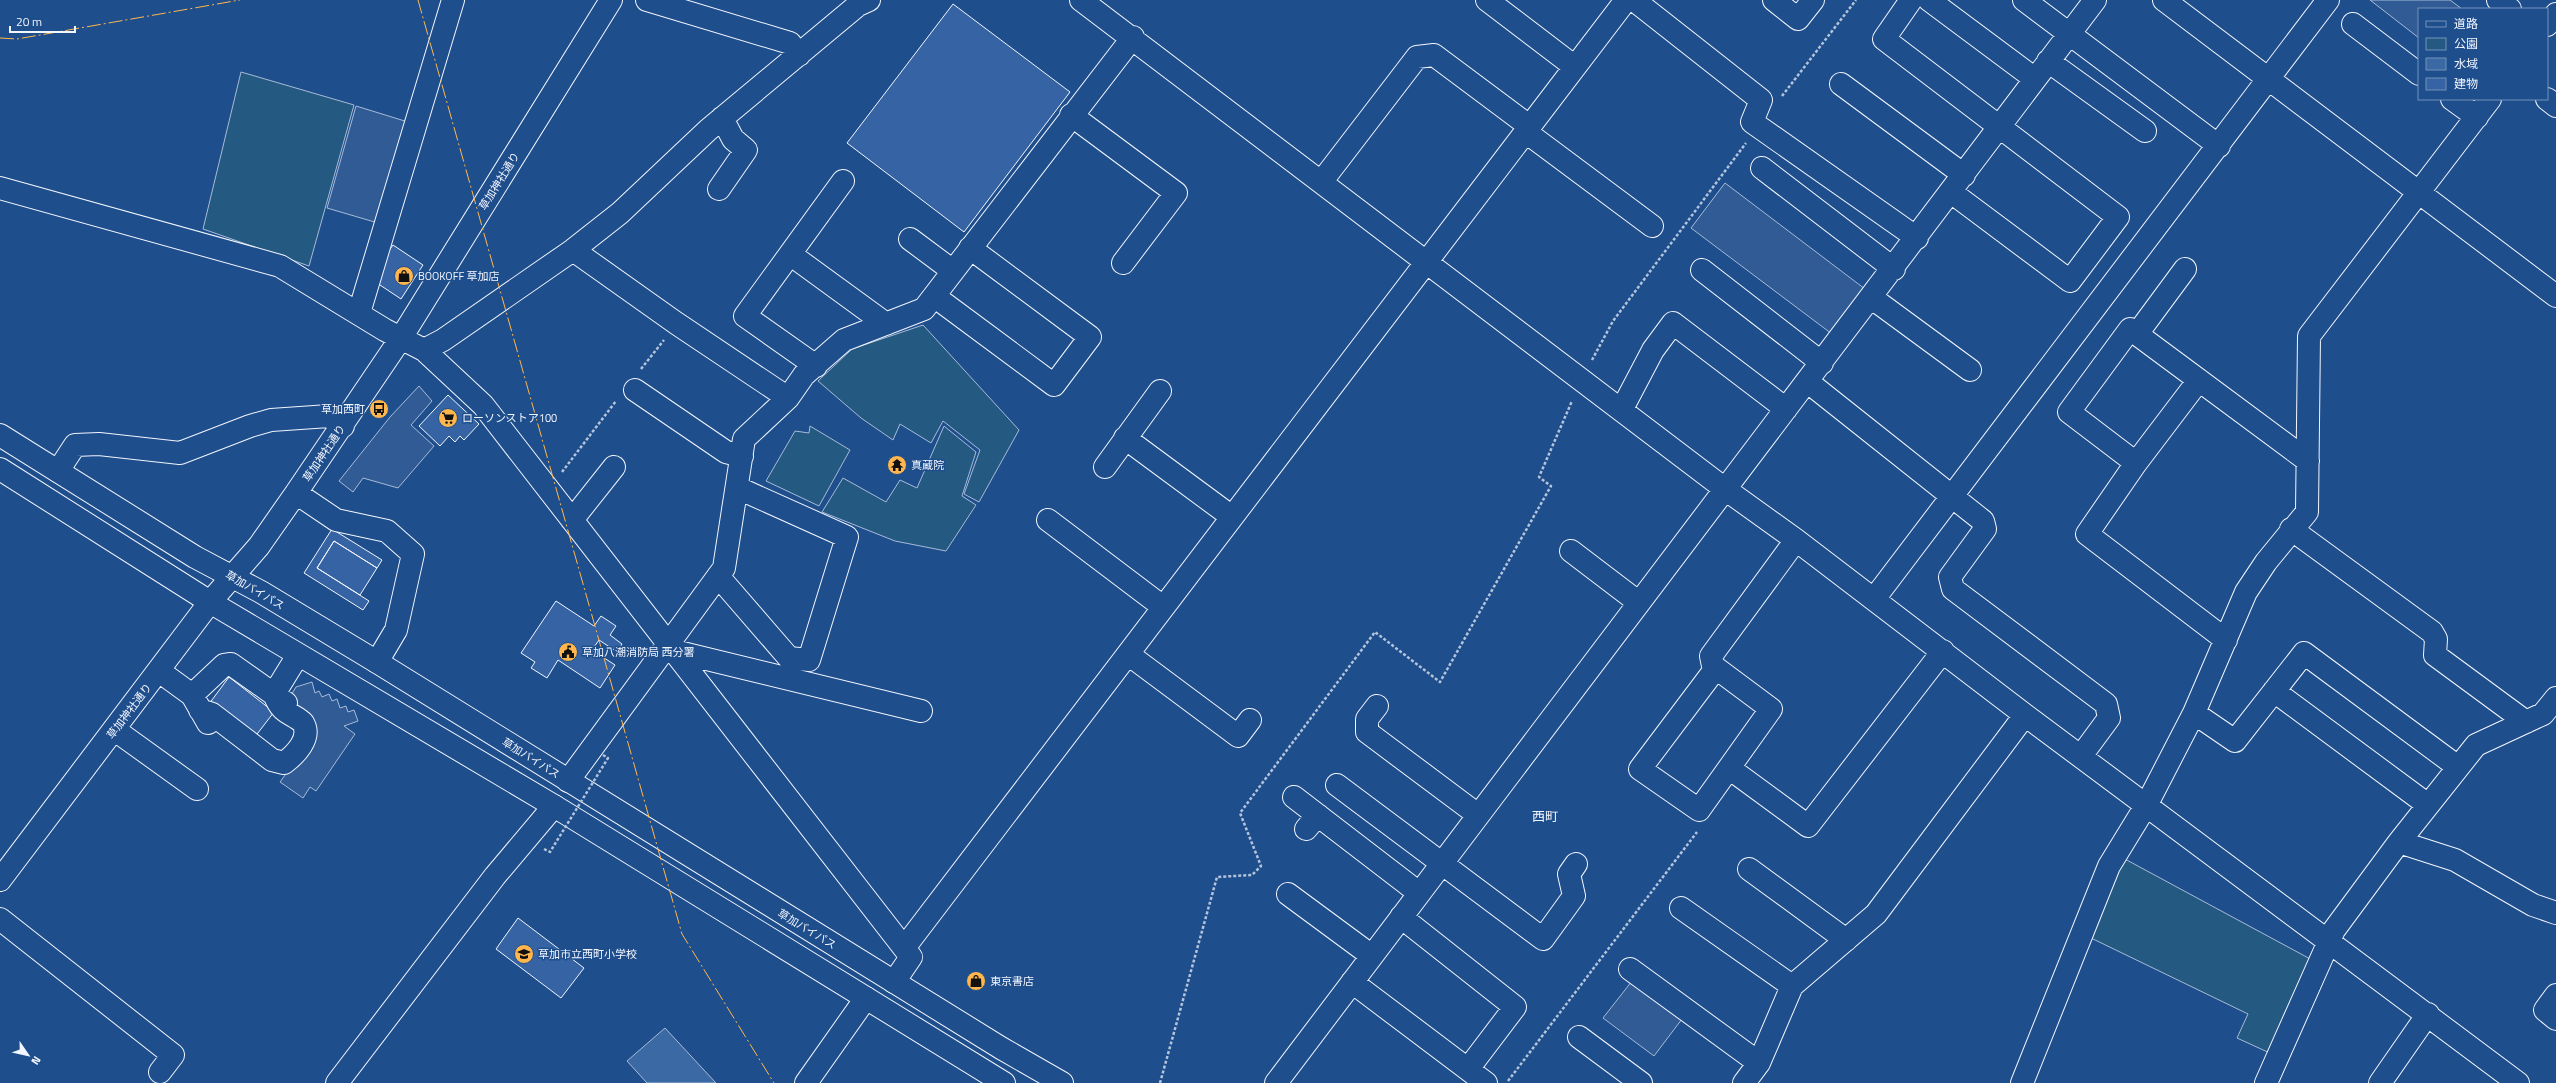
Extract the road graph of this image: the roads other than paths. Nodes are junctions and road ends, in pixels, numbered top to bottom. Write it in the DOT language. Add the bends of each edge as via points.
graph roads {
  1 [pos="453,0"];
  2 [pos="611,0"];
  3 [pos="647,0"];
  4 [pos="869,0"];
  5 [pos="1081,0"];
  6 [pos="1487,0"];
  7 [pos="1774,0"];
  8 [pos="1813,0"];
  9 [pos="1912,0"];
  10 [pos="1929,0"];
  11 [pos="2024,0"];
  12 [pos="2095,0"];
  13 [pos="2164,0"];
  14 [pos="2328,0"];
  15 [pos="2498,0"];
  16 [pos="1621,2"];
  17 [pos="2509,8"];
  18 [pos="2556,14"];
  19 [pos="2353,24"];
  20 [pos="2548,24"];
  21 [pos="2069,33"];
  22 [pos="1133,37"];
  23 [pos="799,55"];
  24 [pos="2048,61"];
  25 [pos="1575,67"];
  26 [pos="2418,73"];
  27 [pos="2035,79"];
  28 [pos="2268,80"];
  29 [pos="1841,84"];
  30 [pos="2453,100"];
  31 [pos="2489,100"];
  32 [pos="2548,100"];
  33 [pos="2556,106"];
  34 [pos="1071,115"];
  35 [pos="2477,117"];
  36 [pos="722,118"];
  37 [pos="2000,126"];
  38 [pos="1527,129"];
  39 [pos="2145,131"];
  40 [pos="2219,146"];
  41 [pos="1762,168"];
  42 [pos="843,181"];
  43 [pos="1322,181"];
  44 [pos="1957,184"];
  45 [pos="0,188"];
  46 [pos="719,189"];
  47 [pos="2421,193"];
  48 [pos="1652,226"];
  49 [pos="1917,238"];
  50 [pos="910,239"];
  51 [pos="970,248"];
  52 [pos="573,250"];
  53 [pos="790,254"];
  54 [pos="1123,263"];
  55 [pos="1428,264"];
  56 [pos="1894,269"];
  57 [pos="2185,269"];
  58 [pos="1702,270"];
  59 [pos="953,271"];
  60 [pos="934,296"];
  61 [pos="2556,296"];
  62 [pos="1872,298"];
  63 [pos="358,312"];
  64 [pos="886,324"];
  65 [pos="2137,334"];
  66 [pos="401,338"];
  67 [pos="424,350"];
  68 [pos="1822,363"];
  69 [pos="816,366"];
  70 [pos="1970,370"];
  71 [pos="2199,380"];
  72 [pos="1808,382"];
  73 [pos="631,387"];
  74 [pos="1160,391"];
  75 [pos="788,398"];
  76 [pos="1622,409"];
  77 [pos="1786,409"];
  78 [pos="343,426"];
  79 [pos="0,435"];
  80 [pos="1125,438"];
  81 [pos="742,456"];
  82 [pos="2308,462"];
  83 [pos="2136,463"];
  84 [pos="614,467"];
  85 [pos="1104,467"];
  86 [pos="58,471"];
  87 [pos="2,475"];
  88 [pos="738,488"];
  89 [pos="1725,489"];
  90 [pos="296,493"];
  91 [pos="1952,497"];
  92 [pos="1232,517"];
  93 [pos="572,520"];
  94 [pos="1048,520"];
  95 [pos="2292,528"];
  96 [pos="1796,540"];
  97 [pos="1571,551"];
  98 [pos="718,576"];
  99 [pos="233,577"];
  100 [pos="1874,599"];
  101 [pos="210,602"];
  102 [pos="1638,602"];
  103 [pos="1164,607"];
  104 [pos="2226,640"];
  105 [pos="671,647"];
  106 [pos="1943,651"];
  107 [pos="1128,654"];
  108 [pos="298,655"];
  109 [pos="377,662"];
  110 [pos="1716,668"];
  111 [pos="159,671"];
  112 [pos="2274,691"];
  113 [pos="2556,698"];
  114 [pos="281,700"];
  115 [pos="196,703"];
  116 [pos="1377,706"];
  117 [pos="921,711"];
  118 [pos="2194,713"];
  119 [pos="2025,715"];
  120 [pos="1250,720"];
  121 [pos="2526,722"];
  122 [pos="115,730"];
  123 [pos="2081,756"];
  124 [pos="2458,767"];
  125 [pos="1729,768"];
  126 [pos="285,773"];
  127 [pos="568,781"];
  128 [pos="1337,784"];
  129 [pos="197,789"];
  130 [pos="1294,797"];
  131 [pos="2147,804"];
  132 [pos="2428,805"];
  133 [pos="554,806"];
  134 [pos="1478,815"];
  135 [pos="2399,842"];
  136 [pos="1442,863"];
  137 [pos="1576,864"];
  138 [pos="1749,869"];
  139 [pos="0,880"];
  140 [pos="1419,893"];
  141 [pos="1288,894"];
  142 [pos="1680,908"];
  143 [pos="2556,913"];
  144 [pos="1401,917"];
  145 [pos="0,919"];
  146 [pos="1846,940"];
  147 [pos="2329,941"];
  148 [pos="904,948"];
  149 [pos="1372,956"];
  150 [pos="1630,969"];
  151 [pos="894,982"];
  152 [pos="1352,982"];
  153 [pos="1792,986"];
  154 [pos="2556,996"];
  155 [pos="866,998"];
  156 [pos="2428,1014"];
  157 [pos="2556,1018"];
  158 [pos="1579,1037"];
  159 [pos="1758,1063"];
  160 [pos="1468,1069"];
  161 [pos="160,1072"];
  162 [pos="337,1083"];
  163 [pos="806,1083"];
  164 [pos="1004,1083"];
  165 [pos="1062,1083"];
  166 [pos="1276,1083"];
  167 [pos="1486,1083"];
  168 [pos="1641,1083"];
  169 [pos="1744,1083"];
  170 [pos="2022,1083"];
  171 [pos="2266,1083"];
  172 [pos="2380,1083"];
  173 [pos="2518,1083"];
  1 -- 63 [label="main road"];
  2 -- 66 [label="main road, 草加神社通り"];
  3 -- 23 [label="main road" via="790,43"];
  4 -- 23 [label="main road" via="858,5"];
  5 -- 22 [label="main road"];
  6 -- 25 [label="main road"];
  7 -- 8 [label="main road" via="1798,19"];
  9 -- 37 [label="main road" via="1884,39"];
  10 -- 27 [label="main road"];
  11 -- 21 [label="main road"];
  12 -- 21 [label="main road"];
  13 -- 28 [label="main road"];
  14 -- 28 [label="main road"];
  15 -- 17 [label="main road"];
  16 -- 25 [label="main road"];
  16 -- 49 [label="main road" via="1761,100 1752,122"];
  18 -- 20 [label="main road"];
  19 -- 26 [label="main road"];
  21 -- 24 [label="main road"];
  21 -- 40 [label="main road"];
  22 -- 34 [label="main road"];
  22 -- 43 [label="main road"];
  23 -- 36 [label="main road"];
  24 -- 27 [label="main road"];
  24 -- 39 [label="main road"];
  25 -- 38 [label="main road"];
  27 -- 37 [label="main road"];
  28 -- 40 [label="main road"];
  28 -- 47 [label="main road"];
  29 -- 44 [label="main road"];
  30 -- 35 [label="main road"];
  31 -- 35 [label="main road"];
  32 -- 33 [label="main road"];
  34 -- 51 [label="main road"];
  34 -- 54 [label="main road" via="1176,193"];
  35 -- 47 [label="main road"];
  36 -- 46 [label="main road" via="733,139 746,150"];
  36 -- 52 [label="main road" via="626,208"];
  37 -- 44 [label="main road"];
  37 -- 44 [label="main road" via="2118,217 2070,281"];
  38 -- 43 [label="main road" via="1434,55 1417,57"];
  38 -- 48 [label="main road"];
  38 -- 55 [label="main road"];
  40 -- 91 [label="main road"];
  41 -- 56 [label="main road"];
  42 -- 53 [label="main road"];
  43 -- 55 [label="main road"];
  44 -- 49 [label="main road"];
  45 -- 63 [label="main road" via="280,266"];
  47 -- 61 [label="main road"];
  47 -- 82 [label="main road" via="2309,336"];
  49 -- 56 [label="main road"];
  50 -- 59 [label="main road"];
  51 -- 59 [label="main road"];
  51 -- 60 [label="main road" via="1090,337 1054,385"];
  52 -- 67 [label="main road" via="443,340"];
  52 -- 75 [label="main road"];
  53 -- 64 [label="main road"];
  53 -- 69 [label="main road" via="745,316"];
  55 -- 76 [label="main road"];
  55 -- 92 [label="main road"];
  56 -- 62 [label="main road"];
  57 -- 65 [label="main road"];
  58 -- 68 [label="main road"];
  59 -- 60 [label="main road"];
  60 -- 64 [label="main road" via="924,309"];
  62 -- 68 [label="main road"];
  62 -- 70 [label="main road"];
  63 -- 66 [label="main road"];
  64 -- 69 [label="main road" via="844,340"];
  65 -- 71 [label="main road"];
  65 -- 83 [label="main road" via="2130,329 2069,412"];
  66 -- 67 [label="main road"];
  66 -- 78 [label="main road, 草加神社通り"];
  67 -- 93 [label="main road" via="483,405"];
  68 -- 72 [label="main road"];
  69 -- 75 [label="main road" via="804,375"];
  71 -- 82 [label="main road"];
  71 -- 83 [label="main road"];
  72 -- 77 [label="main road"];
  72 -- 91 [label="main road"];
  73 -- 81 [label="main road" via="726,452"];
  74 -- 80 [label="main road"];
  75 -- 81 [label="main road" via="744,439"];
  76 -- 77 [label="main road" via="1653,350 1674,323"];
  76 -- 89 [label="main road"];
  77 -- 89 [label="main road"];
  78 -- 86 [label="main road" via="329,416 271,420 180,453 75,445"];
  78 -- 90 [label="main road, 草加神社通り"];
  79 -- 86 [label="main road, 草加バイパス"];
  80 -- 85 [label="main road"];
  80 -- 92 [label="main road"];
  81 -- 88 [label="main road"];
  82 -- 95 [label="main road" via="2307,512"];
  83 -- 104 [label="main road" via="2087,534"];
  84 -- 93 [label="main road"];
  86 -- 99 [label="main road, 草加バイパス" via="195,557"];
  87 -- 101 [label="main road"];
  88 -- 98 [label="main road" via="724,568"];
  88 -- 98 [label="main road" via="847,537 809,660 788,658"];
  89 -- 96 [label="main road"];
  89 -- 102 [label="main road"];
  90 -- 99 [label="main road, 草加神社通り"];
  90 -- 109 [label="main road" via="336,520 387,531 413,554 396,630"];
  91 -- 100 [label="main road"];
  91 -- 123 [label="main road" via="1983,520 1985,529 1950,577 1953,588 2106,704 2109,718"];
  92 -- 103 [label="main road"];
  93 -- 105 [label="main road"];
  94 -- 103 [label="main road"];
  95 -- 104 [label="main road" via="2246,592"];
  95 -- 121 [label="main road" via="2432,632 2436,639 2435,655"];
  96 -- 100 [label="main road"];
  96 -- 110 [label="main road" via="1711,656 1712,666"];
  97 -- 102 [label="main road"];
  98 -- 105 [label="main road"];
  99 -- 101 [label="main road, 草加神社通り"];
  99 -- 109 [label="main road, 草加バイパス"];
  100 -- 106 [label="main road"];
  101 -- 108 [label="main road"];
  101 -- 111 [label="main road, 草加神社通り"];
  102 -- 134 [label="main road"];
  103 -- 107 [label="main road"];
  104 -- 118 [label="main road"];
  105 -- 117 [label="main road"];
  105 -- 127 [label="main road"];
  105 -- 148 [label="main road"];
  106 -- 119 [label="main road"];
  106 -- 125 [label="main road" via="1808,826"];
  107 -- 120 [label="main road" via="1238,736"];
  107 -- 148 [label="main road"];
  108 -- 114 [label="main road"];
  108 -- 133 [label="main road"];
  109 -- 127 [label="main road, 草加バイパス"];
  110 -- 125 [label="main road" via="1771,709"];
  110 -- 125 [label="main road" via="1640,769 1699,810"];
  111 -- 115 [label="main road"];
  111 -- 122 [label="main road, 草加神社通り"];
  112 -- 118 [label="main road" via="2235,741"];
  112 -- 124 [label="main road" via="2304,654"];
  112 -- 132 [label="main road"];
  113 -- 121 [label="main road" via="2543,714"];
  114 -- 115 [label="main road" via="231,664 224,665"];
  114 -- 115 [label="main road" via="282,708 302,723 306,733 295,755 284,763 272,760"];
  115 -- 126 [label="main road" via="206,721 270,769"];
  116 -- 134 [label="main road" via="1367,719 1367,732"];
  118 -- 131 [label="main road"];
  119 -- 123 [label="main road"];
  119 -- 146 [label="main road" via="1876,914"];
  121 -- 124 [label="main road" via="2476,744"];
  122 -- 129 [label="main road"];
  122 -- 139 [label="main road, 草加神社通り"];
  123 -- 131 [label="main road"];
  124 -- 132 [label="main road"];
  127 -- 151 [label="main road, 草加バイパス"];
  128 -- 136 [label="main road"];
  130 -- 140 [label="main road" via="1312,822"];
  131 -- 147 [label="main road"];
  131 -- 170 [label="main road" via="2109,866"];
  132 -- 135 [label="main road"];
  133 -- 155 [label="main road"];
  133 -- 162 [label="main road" via="495,876"];
  134 -- 136 [label="main road"];
  135 -- 143 [label="main road" via="2455,860 2533,905"];
  135 -- 147 [label="main road" via="2334,930"];
  136 -- 137 [label="main road" via="1543,939 1574,896 1569,874"];
  136 -- 140 [label="main road"];
  138 -- 146 [label="main road"];
  140 -- 144 [label="main road"];
  141 -- 149 [label="main road"];
  142 -- 153 [label="main road"];
  144 -- 149 [label="main road"];
  144 -- 160 [label="main road" via="1515,1007"];
  145 -- 161 [label="main road" via="173,1055"];
  146 -- 153 [label="main road"];
  147 -- 156 [label="main road"];
  147 -- 171 [label="main road"];
  148 -- 151 [label="main road" via="911,957"];
  149 -- 152 [label="main road"];
  150 -- 159 [label="main road"];
  151 -- 165 [label="main road, 草加バイパス"];
  152 -- 160 [label="main road"];
  152 -- 166 [label="main road"];
  153 -- 159 [label="main road"];
  154 -- 157 [label="main road" via="2545,1010"];
  155 -- 163 [label="main road"];
  155 -- 164 [label="main road"];
  156 -- 172 [label="main road"];
  156 -- 173 [label="main road"];
  158 -- 168 [label="main road"];
  159 -- 169 [label="main road"];
  160 -- 167 [label="main road"];
}
